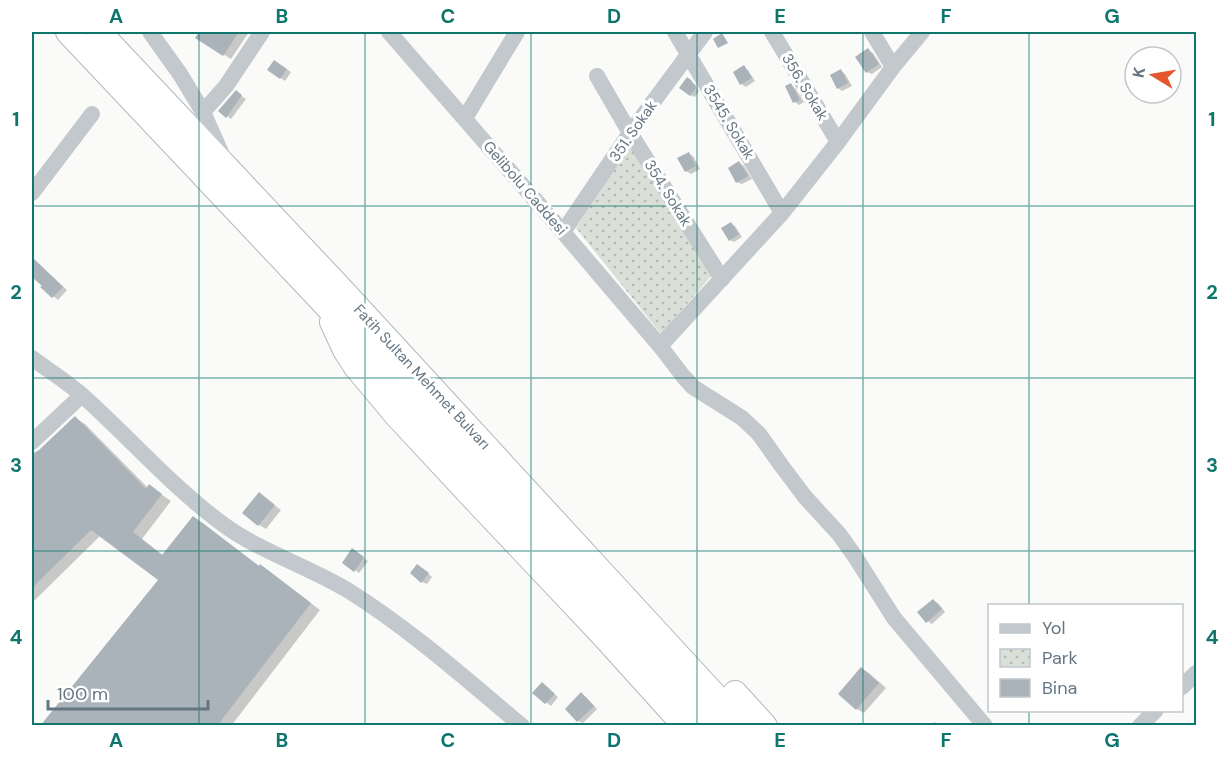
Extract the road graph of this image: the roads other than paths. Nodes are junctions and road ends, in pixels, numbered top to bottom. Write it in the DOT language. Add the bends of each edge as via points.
graph roads {
  1 [pos="68,32"];
  2 [pos="99,32"];
  3 [pos="150,32"];
  4 [pos="262,32"];
  5 [pos="389,32"];
  6 [pos="517,32"];
  7 [pos="675,32"];
  8 [pos="705,32"];
  9 [pos="772,32"];
  10 [pos="872,32"];
  11 [pos="922,32"];
  12 [pos="688,53"];
  13 [pos="893,67"];
  14 [pos="597,76"];
  15 [pos="203,112"];
  16 [pos="92,114"];
  17 [pos="465,118"];
  18 [pos="630,133"];
  19 [pos="838,142"];
  20 [pos="228,170"];
  21 [pos="32,193"];
  22 [pos="782,213"];
  23 [pos="563,232"];
  24 [pos="722,279"];
  25 [pos="330,294"];
  26 [pos="660,346"];
  27 [pos="32,358"];
  28 [pos="82,394"];
  29 [pos="32,442"];
  30 [pos="1197,672"];
  31 [pos="1183,686"];
  32 [pos="1155,712"];
  33 [pos="522,726"];
  34 [pos="685,726"];
  35 [pos="712,726"];
  36 [pos="743,726"];
  37 [pos="765,726"];
  38 [pos="985,726"];
  39 [pos="1140,726"];
  1 -- 25 [label="highway, Fatih Sultan Mehmet Bulvarı"];
  2 -- 20 [label="highway, Fatih Sultan Mehmet Bulvarı"];
  3 -- 15 [label="street"];
  4 -- 15 [label="street" via="226,86"];
  5 -- 17 [label="street, Gelibolu Caddesi"];
  6 -- 17 [label="street"];
  7 -- 12 [label="street, 3545. Sokak"];
  8 -- 12 [label="street, 351. Sokak"];
  9 -- 19 [label="street, 356. Sokak"];
  10 -- 13 [label="street"];
  11 -- 13 [label="street"];
  12 -- 18 [label="street, 351. Sokak"];
  12 -- 22 [label="street, 3545. Sokak"];
  13 -- 19 [label="street"];
  14 -- 18 [label="street, 354. Sokak"];
  15 -- 20 [label="street"];
  16 -- 21 [label="street"];
  17 -- 23 [label="street, Gelibolu Caddesi"];
  18 -- 23 [label="street, 351. Sokak"];
  18 -- 24 [label="street, 354. Sokak"];
  19 -- 22 [label="street"];
  20 -- 25 [label="highway, Fatih Sultan Mehmet Bulvarı"];
  22 -- 24 [label="street"];
  23 -- 26 [label="street, Gelibolu Caddesi"];
  24 -- 26 [label="street"];
  25 -- 34 [label="highway" via="345,350 397,416"];
  25 -- 35 [label="highway, Fatih Sultan Mehmet Bulvarı"];
  25 -- 36 [label="highway, Fatih Sultan Mehmet Bulvarı"];
  25 -- 37 [label="highway" via="375,310 422,354"];
  26 -- 38 [label="street, Gelibolu Caddesi" via="693,387 742,418 759,434 839,534 894,618"];
  27 -- 28 [label="street"];
  28 -- 29 [label="street"];
  28 -- 33 [label="street" via="203,509 249,541 320,574 372,606"];
  30 -- 31 [label="street"];
  32 -- 39 [label="street"];
}
